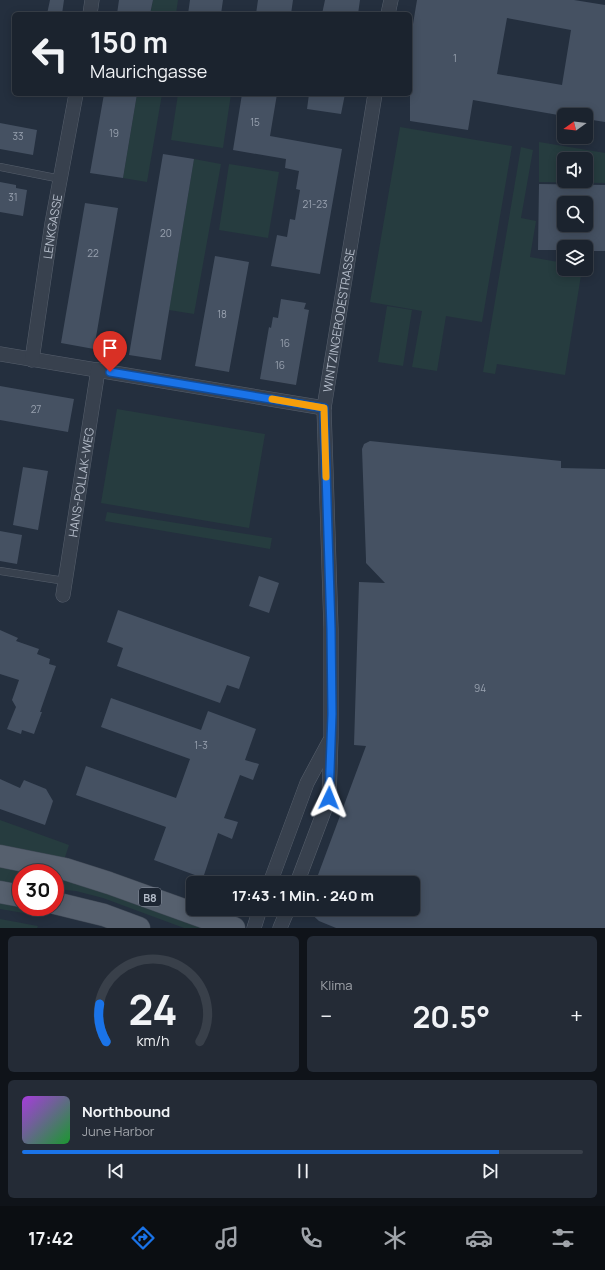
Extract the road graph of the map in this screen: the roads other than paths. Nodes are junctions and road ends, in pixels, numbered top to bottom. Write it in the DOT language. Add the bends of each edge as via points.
graph roads {
  1 [pos="92,0"];
  2 [pos="391,0"];
  3 [pos="90,12"];
  4 [pos="388,12"];
  5 [pos="76,96"];
  6 [pos="375,96"];
  7 [pos="0,167"];
  8 [pos="61,178"];
  9 [pos="0,354"];
  10 [pos="32,360"];
  11 [pos="98,370"];
  12 [pos="324,408"];
  13 [pos="0,571"];
  14 [pos="64,588"];
  15 [pos="331,738"];
  16 [pos="0,856"];
  17 [pos="273,876"];
  18 [pos="300,876"];
  19 [pos="0,892"];
  20 [pos="12,894"];
  21 [pos="64,905"];
  22 [pos="258,916"];
  23 [pos="285,916"];
  24 [pos="135,927"];
  25 [pos="234,928"];
  26 [pos="254,928"];
  27 [pos="280,928"];
  1 -- 3 [label="street"];
  2 -- 4 [label="street"];
  5 -- 8 [label="street, LENKGASSE"];
  6 -- 12 [label="street, WINTZINGERODESTRASSE"];
  7 -- 8 [label="lane"];
  8 -- 10 [label="street, LENKGASSE"];
  9 -- 10 [label="street"];
  10 -- 11 [label="street"];
  11 -- 12 [label="street"];
  11 -- 14 [label="street, HANS-POLLAK-WEG"];
  12 -- 15 [label="street, WINTZINGERODESTRASSE" via="331,629"];
  13 -- 14 [label="lane"];
  15 -- 17 [label="street, WINTZINGERODESTRASSE" via="308,783"];
  15 -- 18 [label="street, WINTZINGERODESTRASSE" via="329,798"];
  16 -- 25 [label="main road, B8" via="65,869"];
  19 -- 20 [label="main road"];
  21 -- 24 [label="main road" via="104,915"];
  22 -- 26 [label="street"];
  23 -- 27 [label="street"];
}
